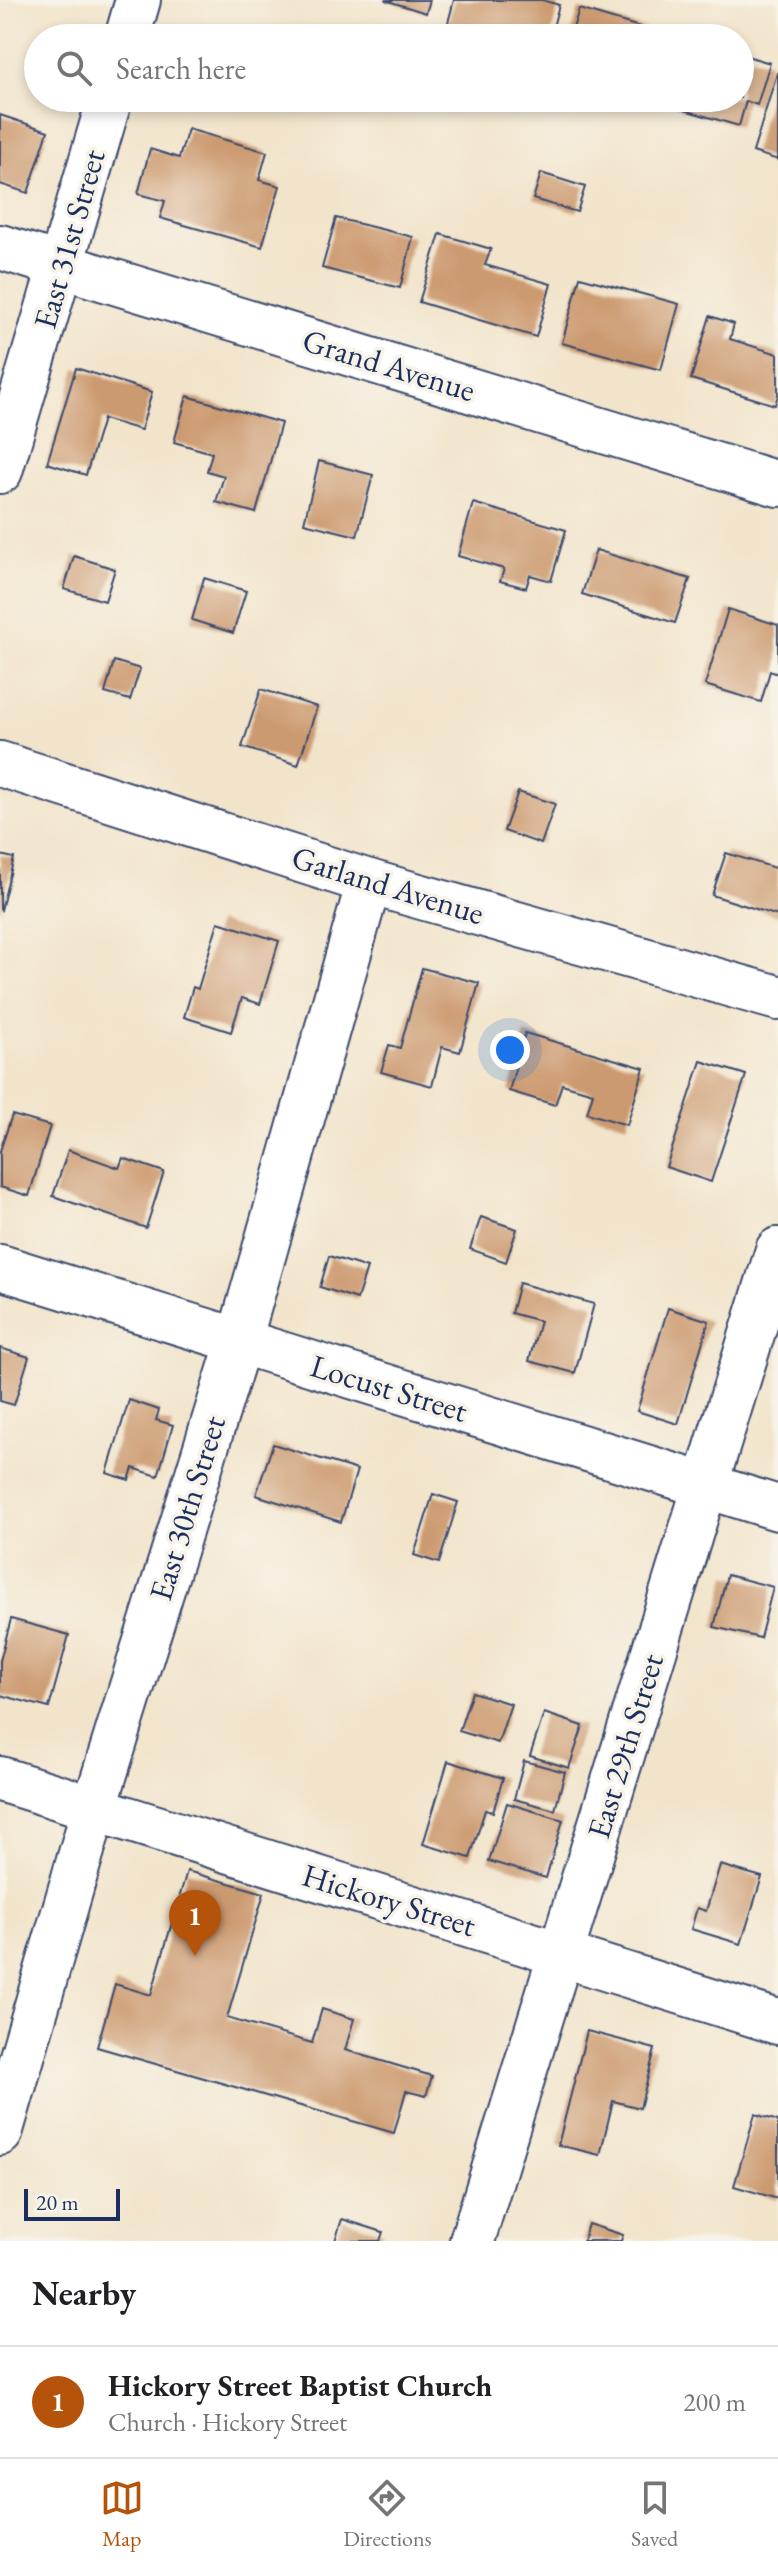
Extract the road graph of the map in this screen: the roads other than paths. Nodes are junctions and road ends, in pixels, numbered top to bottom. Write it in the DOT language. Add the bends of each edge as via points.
graph roads {
  1 [pos="138,0"];
  2 [pos="131,24"];
  3 [pos="106,112"];
  4 [pos="0,247"];
  5 [pos="62,266"];
  6 [pos="0,471"];
  7 [pos="778,484"];
  8 [pos="0,764"];
  9 [pos="369,882"];
  10 [pos="778,998"];
  11 [pos="778,1250"];
  12 [pos="0,1267"];
  13 [pos="239,1341"];
  14 [pos="704,1485"];
  15 [pos="778,1508"];
  16 [pos="0,1779"];
  17 [pos="94,1809"];
  18 [pos="562,1953"];
  19 [pos="778,2022"];
  20 [pos="0,2133"];
  21 [pos="472,2241"];
  1 -- 2 [label="street"];
  3 -- 5 [label="street, East 31st Street"];
  4 -- 5 [label="street, Grand Avenue"];
  5 -- 6 [label="street, East 31st Street"];
  5 -- 7 [label="street, Grand Avenue"];
  8 -- 9 [label="street, Garland Avenue"];
  9 -- 10 [label="street, Garland Avenue"];
  9 -- 13 [label="street, East 30th Street"];
  11 -- 14 [label="street, East 29th Street"];
  12 -- 13 [label="street, Locust Street"];
  13 -- 14 [label="street, Locust Street"];
  13 -- 17 [label="street, East 30th Street"];
  14 -- 15 [label="street, Locust Street"];
  14 -- 18 [label="street, East 29th Street"];
  16 -- 17 [label="street, Hickory Street"];
  17 -- 18 [label="street, Hickory Street"];
  17 -- 20 [label="street, East 30th Street"];
  18 -- 19 [label="street, Hickory Street"];
  18 -- 21 [label="street, East 29th Street"];
}
